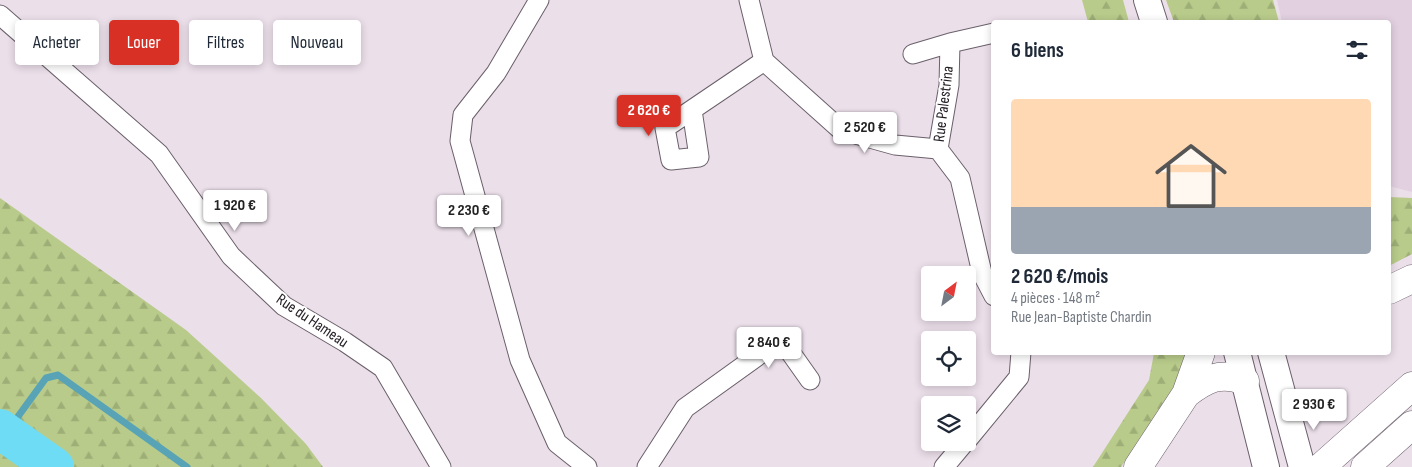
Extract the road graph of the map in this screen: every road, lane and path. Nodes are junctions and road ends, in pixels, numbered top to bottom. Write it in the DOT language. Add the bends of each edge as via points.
graph roads {
  1 [pos="539,0"];
  2 [pos="749,0"];
  3 [pos="1147,0"];
  4 [pos="0,15"];
  5 [pos="1153,20"];
  6 [pos="991,33"];
  7 [pos="950,43"];
  8 [pos="913,54"];
  9 [pos="764,60"];
  10 [pos="692,110"];
  11 [pos="938,149"];
  12 [pos="1412,279"];
  13 [pos="1391,289"];
  14 [pos="991,290"];
  15 [pos="1021,355"];
  16 [pos="1201,355"];
  17 [pos="1238,355"];
  18 [pos="1260,355"];
  19 [pos="1272,355"];
  20 [pos="810,380"];
  21 [pos="1245,382"];
  22 [pos="1412,386"];
  23 [pos="1186,394"];
  24 [pos="1412,425"];
  25 [pos="976,429"];
  26 [pos="957,451"];
  27 [pos="441,467"];
  28 [pos="587,467"];
  29 [pos="647,467"];
  30 [pos="944,467"];
  31 [pos="1138,467"];
  32 [pos="1266,467"];
  33 [pos="1302,467"];
  34 [pos="1321,467"];
  35 [pos="1365,467"];
  1 -- 28 [label="street" via="496,73 463,115 460,141 520,360 557,443"];
  2 -- 9 [label="street"];
  3 -- 5 [label="street"];
  4 -- 27 [label="street, Rue du Hameau" via="160,154 231,256 284,306 383,368"];
  6 -- 7 [label="street, Rue Palestrina"];
  7 -- 8 [label="street"];
  7 -- 11 [label="street, Rue Palestrina" via="949,85"];
  9 -- 10 [label="street"];
  9 -- 11 [label="street" via="840,130 895,145"];
  11 -- 14 [label="street" via="960,178 982,273"];
  12 -- 13 [label="highway"];
  15 -- 25 [label="street" via="1019,377"];
  16 -- 23 [label="highway"];
  17 -- 21 [label="street"];
  18 -- 21 [label="street"];
  19 -- 33 [label="street"];
  20 -- 29 [label="street" via="781,339 685,408"];
  21 -- 23 [label="highway" via="1222,376 1201,383"];
  21 -- 32 [label="street"];
  22 -- 34 [label="highway"];
  23 -- 31 [label="highway"];
  24 -- 35 [label="highway"];
  26 -- 30 [label="street"];
}
